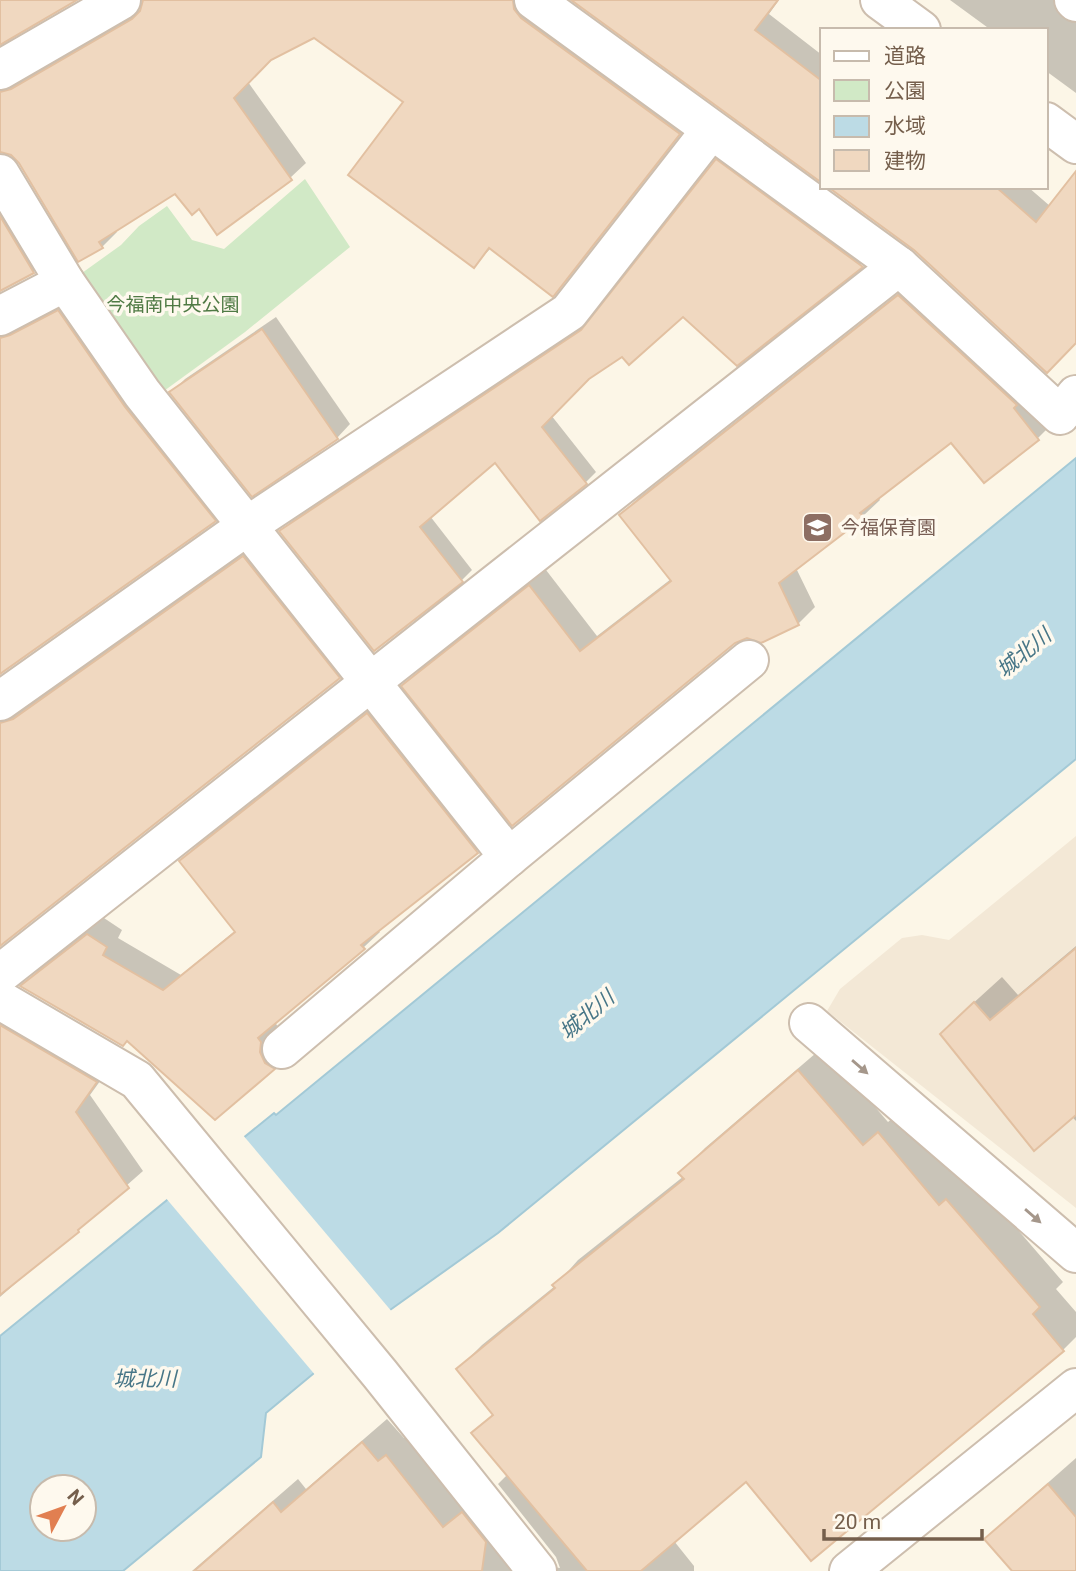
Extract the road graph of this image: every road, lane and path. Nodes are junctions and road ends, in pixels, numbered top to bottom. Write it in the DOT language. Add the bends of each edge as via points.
graph roads {
  1 [pos="121,0"];
  2 [pos="534,0"];
  3 [pos="880,0"];
  4 [pos="918,28"];
  5 [pos="0,69"];
  6 [pos="1048,123"];
  7 [pos="710,130"];
  8 [pos="1076,144"];
  9 [pos="0,174"];
  10 [pos="899,266"];
  11 [pos="65,282"];
  12 [pos="0,316"];
  13 [pos="1076,395"];
  14 [pos="247,526"];
  15 [pos="749,660"];
  16 [pos="370,682"];
  17 [pos="0,701"];
  18 [pos="509,857"];
  19 [pos="0,974"];
  20 [pos="0,1000"];
  21 [pos="809,1023"];
  22 [pos="282,1049"];
  23 [pos="1076,1253"];
  24 [pos="1076,1388"];
  25 [pos="527,1567"];
  26 [pos="849,1571"];
  1 -- 5 [label="street"];
  2 -- 7 [label="street"];
  3 -- 4 [label="street"];
  6 -- 8 [label="street"];
  7 -- 10 [label="street"];
  7 -- 14 [label="street" via="569,312"];
  9 -- 11 [label="street"];
  10 -- 13 [label="street" via="1060,415"];
  10 -- 16 [label="street"];
  11 -- 12 [label="street"];
  11 -- 14 [label="street" via="142,393"];
  14 -- 16 [label="street"];
  14 -- 17 [label="street"];
  15 -- 18 [label="street"];
  16 -- 18 [label="street"];
  16 -- 19 [label="street"];
  18 -- 22 [label="street"];
  20 -- 25 [label="street" via="137,1080 380,1374"];
  21 -- 23 [label="street, one-way"];
  24 -- 26 [label="street"];
}
